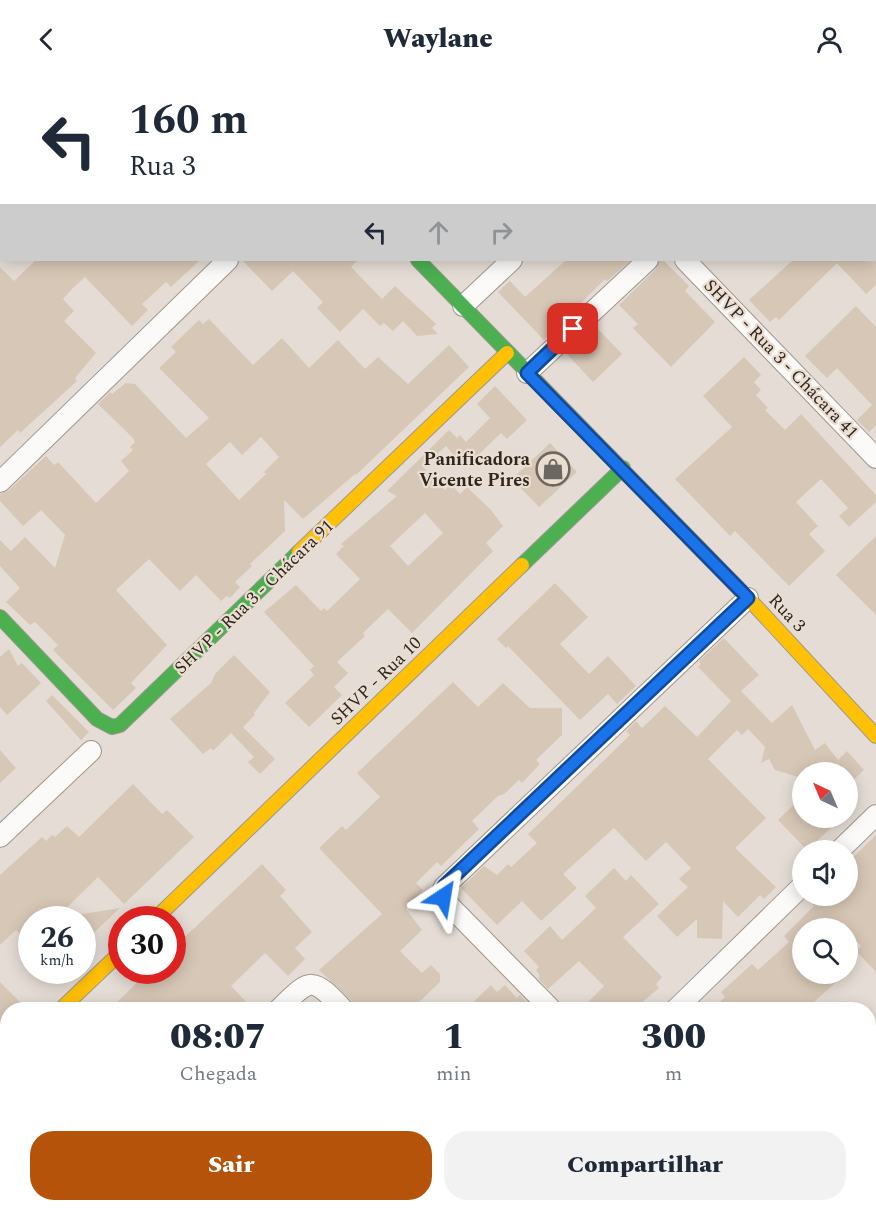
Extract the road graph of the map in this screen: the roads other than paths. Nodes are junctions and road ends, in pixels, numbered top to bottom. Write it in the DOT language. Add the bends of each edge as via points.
graph roads {
  1 [pos="227,261"];
  2 [pos="419,261"];
  3 [pos="511,261"];
  4 [pos="647,261"];
  5 [pos="686,261"];
  6 [pos="463,306"];
  7 [pos="507,353"];
  8 [pos="527,373"];
  9 [pos="876,458"];
  10 [pos="623,468"];
  11 [pos="0,482"];
  12 [pos="748,598"];
  13 [pos="0,617"];
  14 [pos="876,736"];
  15 [pos="91,750"];
  16 [pos="876,815"];
  17 [pos="0,837"];
  18 [pos="850,840"];
  19 [pos="792,896"];
  20 [pos="169,906"];
  21 [pos="108,964"];
  22 [pos="68,1002"];
  23 [pos="286,1002"];
  24 [pos="336,1002"];
  25 [pos="544,1002"];
  26 [pos="683,1002"];
  1 -- 11 [label="street"];
  2 -- 6 [label="street, Rua 3"];
  3 -- 6 [label="street"];
  4 -- 8 [label="street"];
  5 -- 9 [label="street, SHVP - Rua 3 - Chácara 41"];
  6 -- 7 [label="street, Rua 3"];
  7 -- 8 [label="street, Rua 3"];
  7 -- 13 [label="street, SHVP - Rua 3 - Chácara 91" via="120,725 112,727 97,719"];
  8 -- 10 [label="street, Rua 3"];
  10 -- 12 [label="street, Rua 3"];
  10 -- 20 [label="street, SHVP - Rua 10"];
  12 -- 14 [label="street, Rua 3"];
  12 -- 25 [label="street" via="444,886 445,901"];
  15 -- 17 [label="street"];
  16 -- 18 [label="street"];
  19 -- 26 [label="street"];
  21 -- 22 [label="street"];
  23 -- 24 [label="street" via="309,984 323,988"];
}
